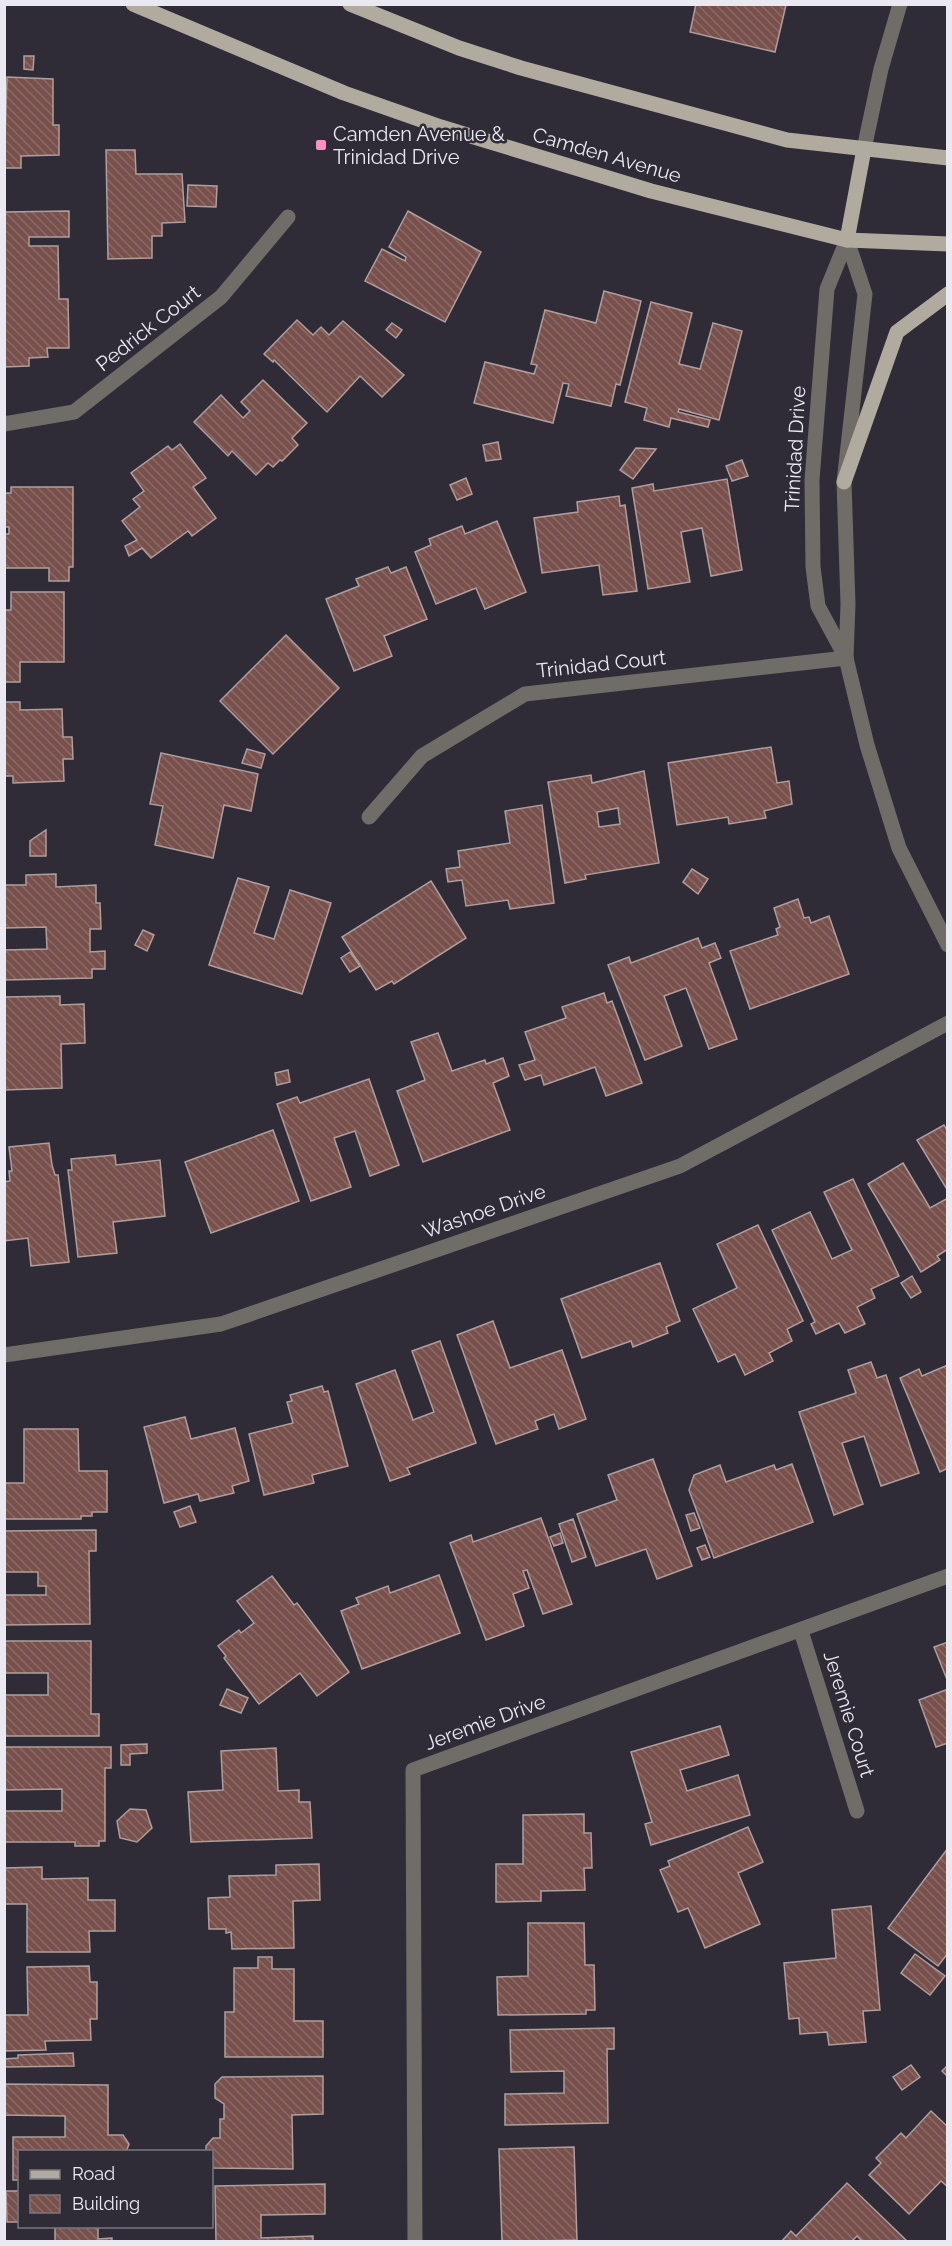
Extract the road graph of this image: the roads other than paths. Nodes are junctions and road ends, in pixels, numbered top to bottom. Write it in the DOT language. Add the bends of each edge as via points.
graph roads {
  1 [pos="133,4"];
  2 [pos="350,4"];
  3 [pos="900,4"];
  4 [pos="864,149"];
  5 [pos="948,158"];
  6 [pos="288,218"];
  7 [pos="847,240"];
  8 [pos="948,244"];
  9 [pos="948,294"];
  10 [pos="4,424"];
  11 [pos="844,482"];
  12 [pos="846,658"];
  13 [pos="369,817"];
  14 [pos="948,945"];
  15 [pos="948,1023"];
  16 [pos="4,1355"];
  17 [pos="948,1576"];
  18 [pos="801,1631"];
  19 [pos="856,1811"];
  20 [pos="416,2241"];
  1 -- 7 [label="main road, Camden Avenue" via="344,93 441,127 651,191"];
  2 -- 4 [label="main road" via="459,48 521,68 787,140"];
  3 -- 4 [label="street, Trinidad Drive"];
  4 -- 5 [label="main road"];
  4 -- 7 [label="main road, Trinidad Drive"];
  6 -- 10 [label="street, Pedrick Court" via="221,297 74,412"];
  7 -- 8 [label="main road, Camden Avenue"];
  7 -- 11 [label="street, Trinidad Drive" via="865,294"];
  7 -- 12 [label="street, Trinidad Drive" via="827,289 812,480 813,567 818,606"];
  9 -- 11 [label="main road" via="897,332"];
  11 -- 12 [label="street, Trinidad Drive"];
  12 -- 13 [label="street, Trinidad Court" via="525,694 422,756"];
  12 -- 14 [label="street, Trinidad Drive" via="867,745 899,848"];
  15 -- 16 [label="street, Washoe Drive" via="681,1166 221,1324"];
  17 -- 18 [label="street, Jeremie Drive"];
  18 -- 19 [label="street, Jeremie Court"];
  18 -- 20 [label="street, Jeremie Drive" via="413,1770"];
}
